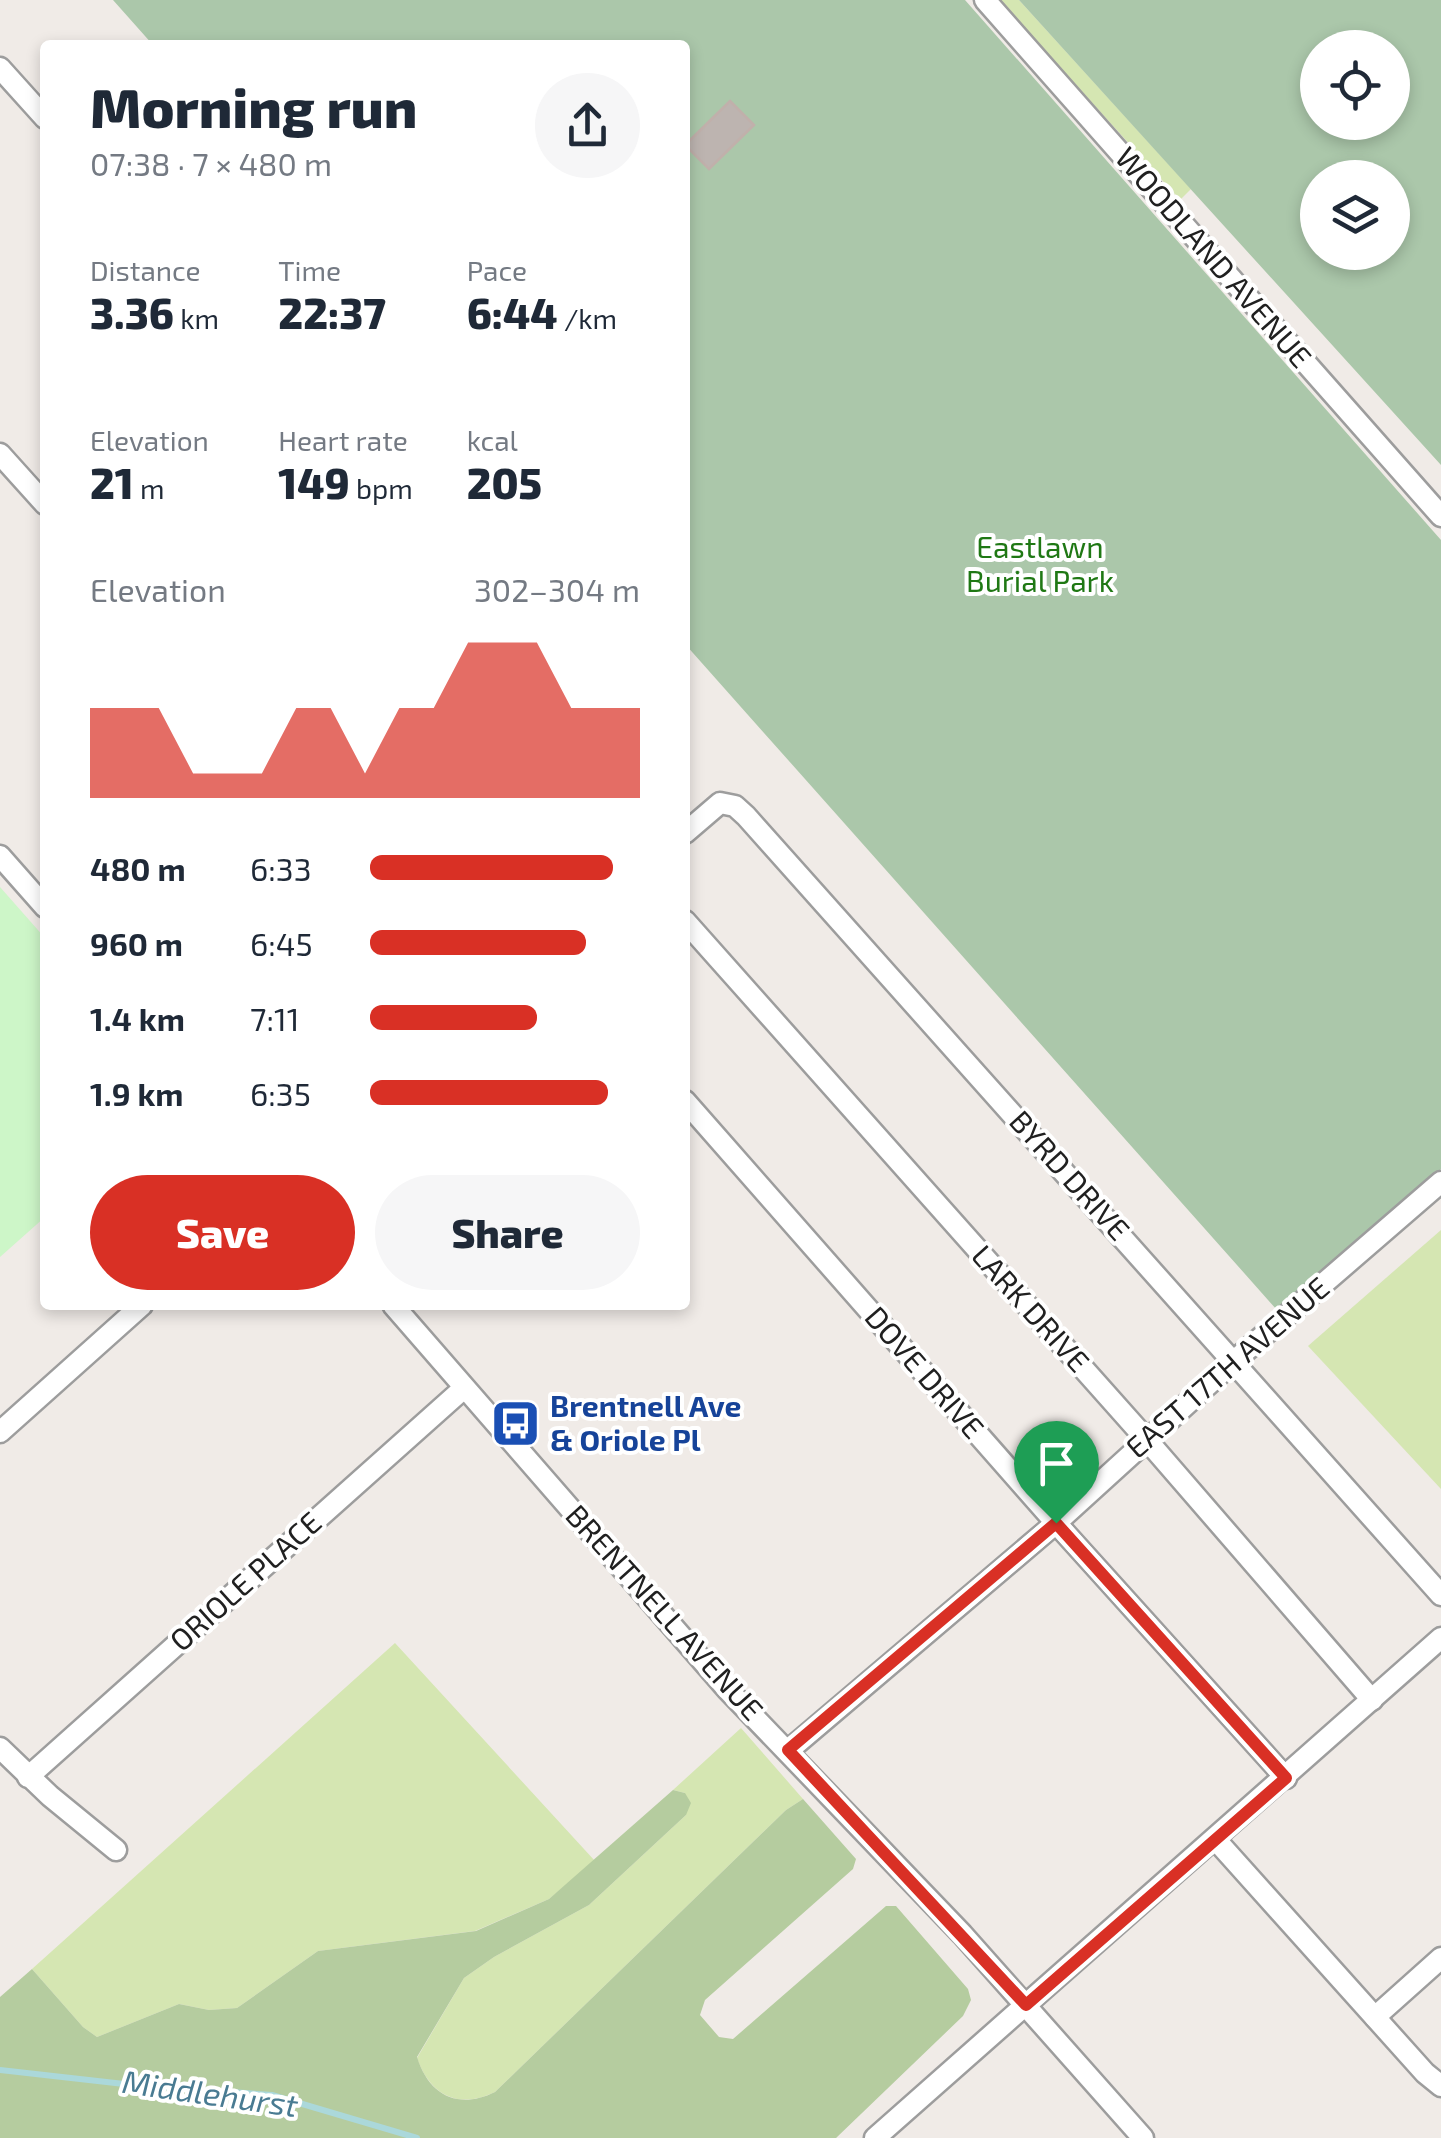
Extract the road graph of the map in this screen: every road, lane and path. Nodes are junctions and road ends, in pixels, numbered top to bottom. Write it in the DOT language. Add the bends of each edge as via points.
graph roads {
  1 [pos="984,0"];
  2 [pos="0,68"];
  3 [pos="40,112"];
  4 [pos="0,454"];
  5 [pos="40,498"];
  6 [pos="1441,516"];
  7 [pos="690,829"];
  8 [pos="0,856"];
  9 [pos="40,901"];
  10 [pos="690,927"];
  11 [pos="690,1108"];
  12 [pos="1441,1182"];
  13 [pos="136,1310"];
  14 [pos="396,1310"];
  15 [pos="1234,1361"];
  16 [pos="464,1388"];
  17 [pos="0,1432"];
  18 [pos="1146,1439"];
  19 [pos="1056,1523"];
  20 [pos="1441,1595"];
  21 [pos="1441,1638"];
  22 [pos="1372,1700"];
  23 [pos="0,1748"];
  24 [pos="788,1750"];
  25 [pos="28,1777"];
  26 [pos="1286,1778"];
  27 [pos="1216,1840"];
  28 [pos="116,1850"];
  29 [pos="1441,1958"];
  30 [pos="1026,2005"];
  31 [pos="1376,2017"];
  32 [pos="1441,2086"];
  33 [pos="875,2138"];
  34 [pos="1142,2138"];
  1 -- 6 [label="street, WOODLAND AVENUE"];
  2 -- 3 [label="street"];
  4 -- 5 [label="street"];
  7 -- 15 [label="street, BYRD DRIVE" via="720,803 746,816"];
  8 -- 9 [label="street"];
  10 -- 18 [label="street, LARK DRIVE"];
  11 -- 19 [label="street, DOVE DRIVE"];
  12 -- 15 [label="street, EAST 17TH AVENUE"];
  13 -- 17 [label="street"];
  14 -- 16 [label="street, BRENTNELL AVENUE"];
  15 -- 18 [label="street, EAST 17TH AVENUE"];
  15 -- 20 [label="street, BYRD DRIVE"];
  16 -- 24 [label="street, BRENTNELL AVENUE"];
  16 -- 25 [label="street, ORIOLE PLACE"];
  18 -- 19 [label="street, EAST 17TH AVENUE"];
  18 -- 22 [label="street, LARK DRIVE"];
  19 -- 24 [label="street, EAST 17TH AVENUE"];
  19 -- 26 [label="street, DOVE DRIVE"];
  21 -- 22 [label="street"];
  22 -- 26 [label="street"];
  23 -- 25 [label="street"];
  24 -- 30 [label="street, BRENTNELL AVENUE"];
  25 -- 28 [label="street"];
  26 -- 27 [label="street"];
  27 -- 30 [label="street"];
  27 -- 31 [label="street"];
  29 -- 31 [label="street"];
  30 -- 33 [label="street"];
  30 -- 34 [label="street, BRENTNELL AVENUE"];
  31 -- 32 [label="street"];
}
